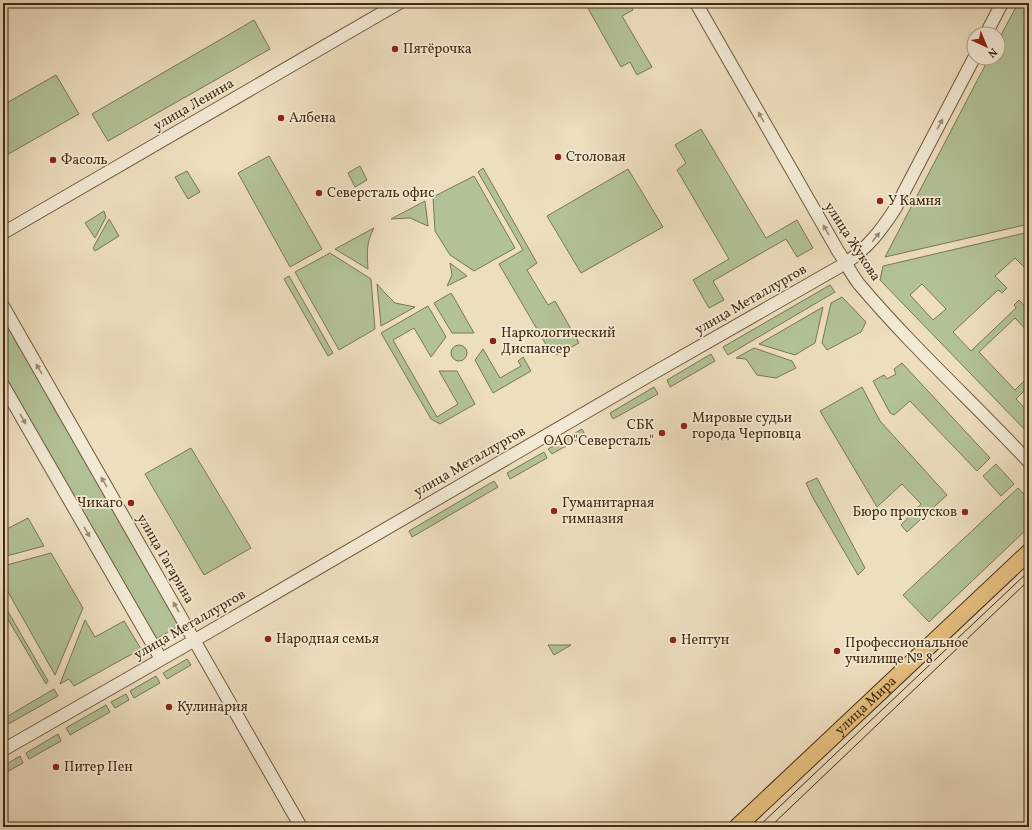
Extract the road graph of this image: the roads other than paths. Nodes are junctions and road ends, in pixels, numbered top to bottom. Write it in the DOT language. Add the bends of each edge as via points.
graph roads {
  1 [pos="399,3"];
  2 [pos="696,3"];
  3 [pos="1002,3"];
  4 [pos="990,26"];
  5 [pos="970,66"];
  6 [pos="3,233"];
  7 [pos="846,263"];
  8 [pos="3,306"];
  9 [pos="3,385"];
  10 [pos="1029,462"];
  11 [pos="1029,552"];
  12 [pos="195,640"];
  13 [pos="161,659"];
  14 [pos="3,750"];
  15 [pos="301,827"];
  16 [pos="737,827"];
  1 -- 6 [label="street, улица Ленина"];
  7 -- 2 [label="street, улица Жукова, one-way"];
  3 -- 4 [label="street"];
  7 -- 5 [label="street, улица Металлургов, one-way" via="870,244 884,227"];
  7 -- 10 [label="street, улица Жукова" via="858,283"];
  7 -- 12 [label="street, улица Металлургов"];
  12 -- 8 [label="street, улица Гагарина, one-way"];
  9 -- 13 [label="street, one-way"];
  11 -- 16 [label="main road, улица Мира"];
  12 -- 13 [label="street, улица Металлургов"];
  12 -- 15 [label="street, улица Гагарина"];
  13 -- 14 [label="street, улица Металлургов"];
}
